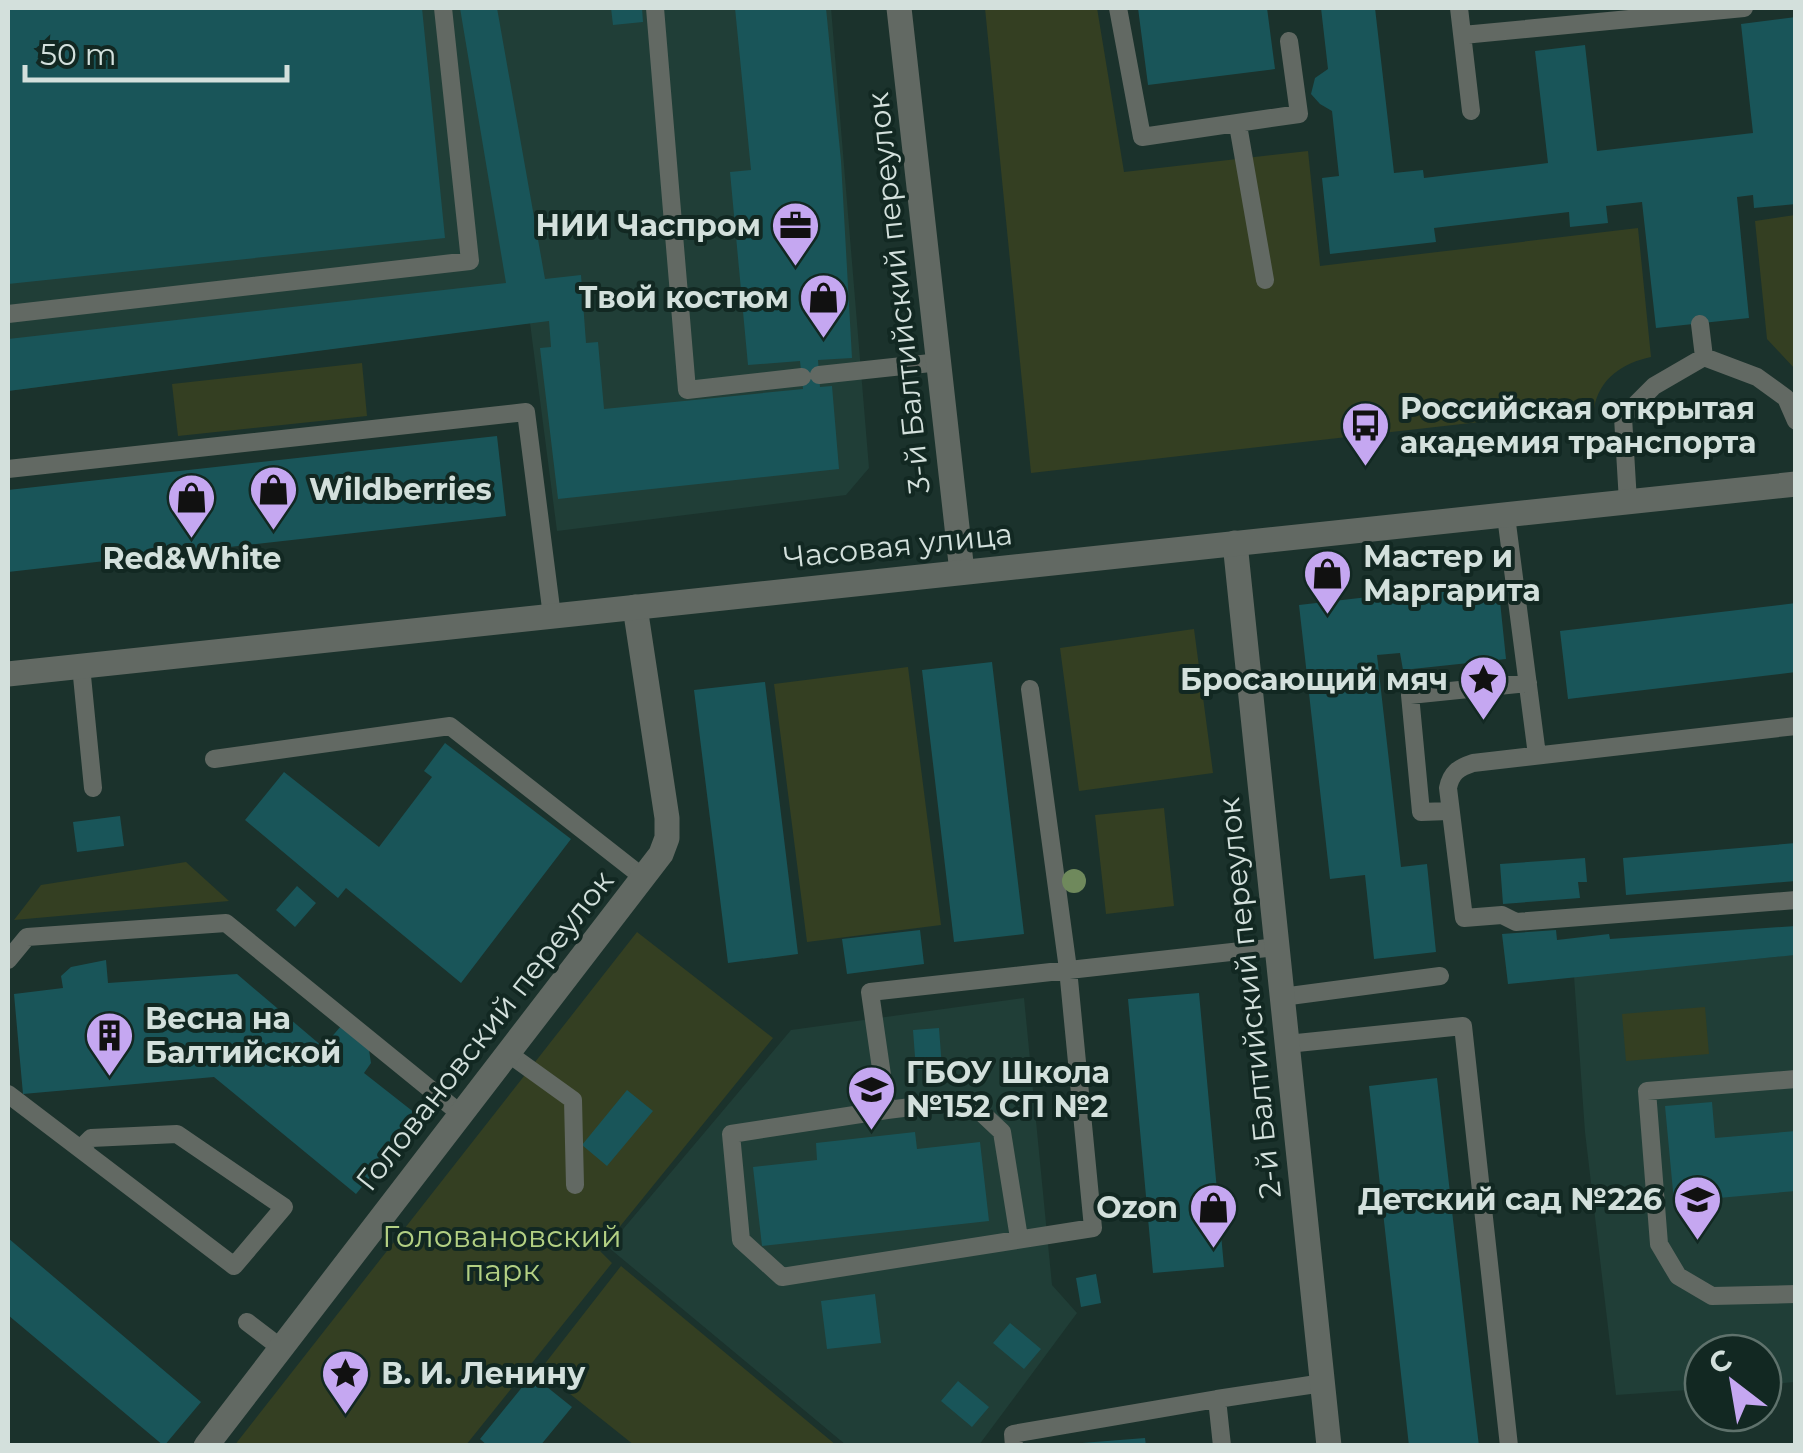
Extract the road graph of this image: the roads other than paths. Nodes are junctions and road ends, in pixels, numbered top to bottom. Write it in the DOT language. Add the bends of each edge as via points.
graph roads {
  1 [pos="443,8"];
  2 [pos="655,8"];
  3 [pos="899,8"];
  4 [pos="1118,8"];
  5 [pos="1460,8"];
  6 [pos="1744,8"];
  7 [pos="1462,35"];
  8 [pos="1289,41"];
  9 [pos="1471,111"];
  10 [pos="1238,125"];
  11 [pos="1265,280"];
  12 [pos="8,314"];
  13 [pos="1700,324"];
  14 [pos="1704,358"];
  15 [pos="940,362"];
  16 [pos="1796,421"];
  17 [pos="8,469"];
  18 [pos="1796,484"];
  19 [pos="1628,502"];
  20 [pos="1506,516"];
  21 [pos="1235,544"];
  22 [pos="962,572"];
  23 [pos="635,607"];
  24 [pos="552,616"];
  25 [pos="81,666"];
  26 [pos="8,674"];
  27 [pos="1528,683"];
  28 [pos="1030,690"];
  29 [pos="1796,726"];
  30 [pos="1537,755"];
  31 [pos="214,759"];
  32 [pos="93,788"];
  33 [pos="1449,810"];
  34 [pos="644,878"];
  35 [pos="1796,900"];
  36 [pos="1277,948"];
  37 [pos="8,960"];
  38 [pos="1068,969"];
  39 [pos="1440,976"];
  40 [pos="1282,997"];
  41 [pos="1287,1044"];
  42 [pos="509,1054"];
  43 [pos="1796,1079"];
  44 [pos="8,1094"];
  45 [pos="887,1110"];
  46 [pos="462,1114"];
  47 [pos="80,1149"];
  48 [pos="575,1185"];
  49 [pos="1019,1238"];
  50 [pos="1796,1294"];
  51 [pos="248,1322"];
  52 [pos="281,1348"];
  53 [pos="1323,1383"];
  54 [pos="1217,1399"];
  55 [pos="206,1446"];
  56 [pos="1014,1446"];
  57 [pos="1222,1446"];
  58 [pos="1329,1446"];
  59 [pos="1509,1446"];
  1 -- 12 [label="lane" via="470,261"];
  2 -- 15 [label="lane" via="687,390"];
  3 -- 15 [label="street, 3-й Балтийский переулок"];
  4 -- 10 [label="lane" via="1142,137"];
  5 -- 7 [label="lane"];
  6 -- 7 [label="lane"];
  7 -- 9 [label="lane"];
  8 -- 10 [label="lane" via="1299,114"];
  10 -- 11 [label="lane"];
  13 -- 14 [label="lane"];
  14 -- 16 [label="lane" via="1758,377 1786,398"];
  14 -- 19 [label="lane" via="1654,386 1623,417"];
  15 -- 22 [label="street, 3-й Балтийский переулок"];
  17 -- 24 [label="lane" via="526,412"];
  18 -- 19 [label="street, Часовая улица"];
  19 -- 20 [label="street, Часовая улица"];
  20 -- 21 [label="street, Часовая улица"];
  20 -- 27 [label="lane"];
  21 -- 22 [label="street, Часовая улица"];
  21 -- 36 [label="street, 2-й Балтийский переулок"];
  22 -- 23 [label="street, Часовая улица"];
  23 -- 24 [label="street, Часовая улица"];
  23 -- 34 [label="street, Головановский переулок" via="667,818 667,838"];
  24 -- 25 [label="street, Часовая улица"];
  25 -- 26 [label="street, Часовая улица"];
  25 -- 32 [label="lane"];
  27 -- 30 [label="lane"];
  27 -- 33 [label="lane" via="1410,695 1422,812"];
  28 -- 38 [label="lane"];
  29 -- 30 [label="lane"];
  30 -- 33 [label="lane" via="1460,767 1451,776"];
  31 -- 34 [label="lane" via="450,726"];
  33 -- 35 [label="lane" via="1464,918 1502,915 1516,922"];
  34 -- 42 [label="street, Головановский переулок"];
  36 -- 38 [label="lane"];
  36 -- 40 [label="street, 2-й Балтийский переулок"];
  37 -- 46 [label="lane" via="26,937 226,924"];
  38 -- 45 [label="lane" via="870,992"];
  38 -- 49 [label="lane" via="1093,1228"];
  39 -- 40 [label="lane"];
  40 -- 41 [label="street, 2-й Балтийский переулок"];
  41 -- 53 [label="street, 2-й Балтийский переулок"];
  41 -- 59 [label="lane" via="1464,1026"];
  42 -- 46 [label="street, Головановский переулок"];
  42 -- 48 [label="lane" via="573,1100"];
  43 -- 50 [label="lane" via="1647,1091 1659,1244 1678,1276 1712,1296"];
  44 -- 47 [label="lane"];
  45 -- 49 [label="lane" via="968,1100 1002,1132"];
  45 -- 49 [label="lane" via="731,1134 740,1240 782,1277"];
  46 -- 52 [label="street, Головановский переулок"];
  47 -- 47 [label="lane" via="234,1266 284,1207 177,1134 91,1138"];
  51 -- 52 [label="lane"];
  52 -- 55 [label="street, Головановский переулок"];
  53 -- 54 [label="lane"];
  53 -- 58 [label="street, 2-й Балтийский переулок"];
  54 -- 56 [label="lane" via="1014,1434"];
  54 -- 57 [label="lane"];
}
